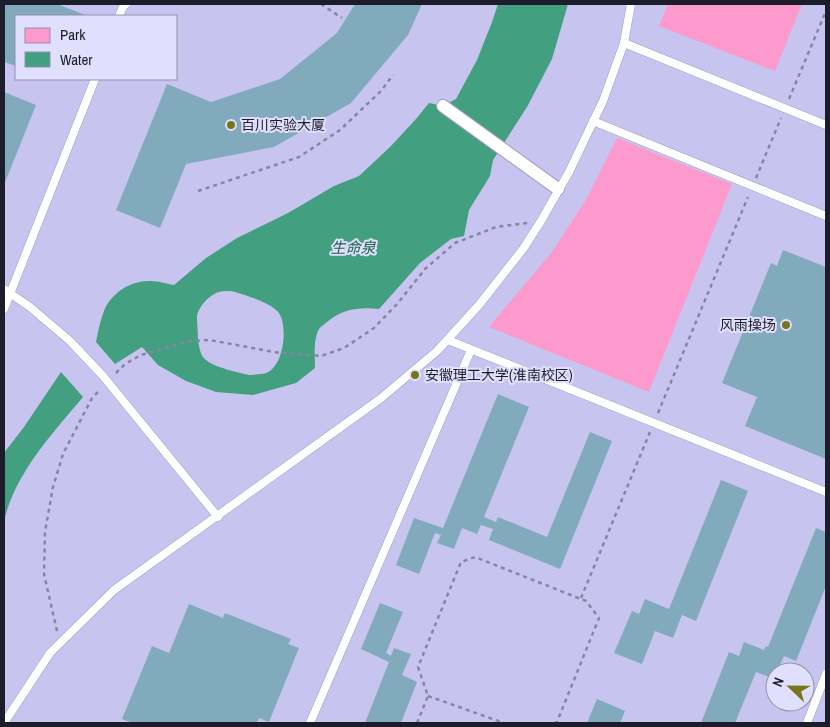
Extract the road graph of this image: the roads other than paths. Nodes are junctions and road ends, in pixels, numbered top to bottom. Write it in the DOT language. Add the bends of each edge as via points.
graph roads {
  1 [pos="114,4"];
  2 [pos="632,4"];
  3 [pos="124,6"];
  4 [pos="624,42"];
  5 [pos="95,80"];
  6 [pos="443,106"];
  7 [pos="593,121"];
  8 [pos="826,125"];
  9 [pos="558,189"];
  10 [pos="826,216"];
  11 [pos="7,291"];
  12 [pos="4,309"];
  13 [pos="448,340"];
  14 [pos="471,350"];
  15 [pos="826,492"];
  16 [pos="218,517"];
  17 [pos="826,674"];
  18 [pos="6,722"];
  19 [pos="310,723"];
  20 [pos="807,723"];
  1 -- 3 [label="lane"];
  2 -- 4 [label="lane"];
  4 -- 7 [label="lane"];
  4 -- 8 [label="lane"];
  5 -- 11 [label="lane"];
  6 -- 9 [label="street"];
  7 -- 9 [label="lane"];
  7 -- 10 [label="lane"];
  9 -- 13 [label="lane" via="523,249"];
  11 -- 12 [label="lane"];
  11 -- 16 [label="lane" via="70,341 107,381"];
  13 -- 14 [label="lane"];
  13 -- 16 [label="lane" via="380,399"];
  14 -- 15 [label="lane"];
  14 -- 19 [label="lane"];
  16 -- 18 [label="lane" via="114,590 50,653"];
  17 -- 20 [label="lane"];
}
